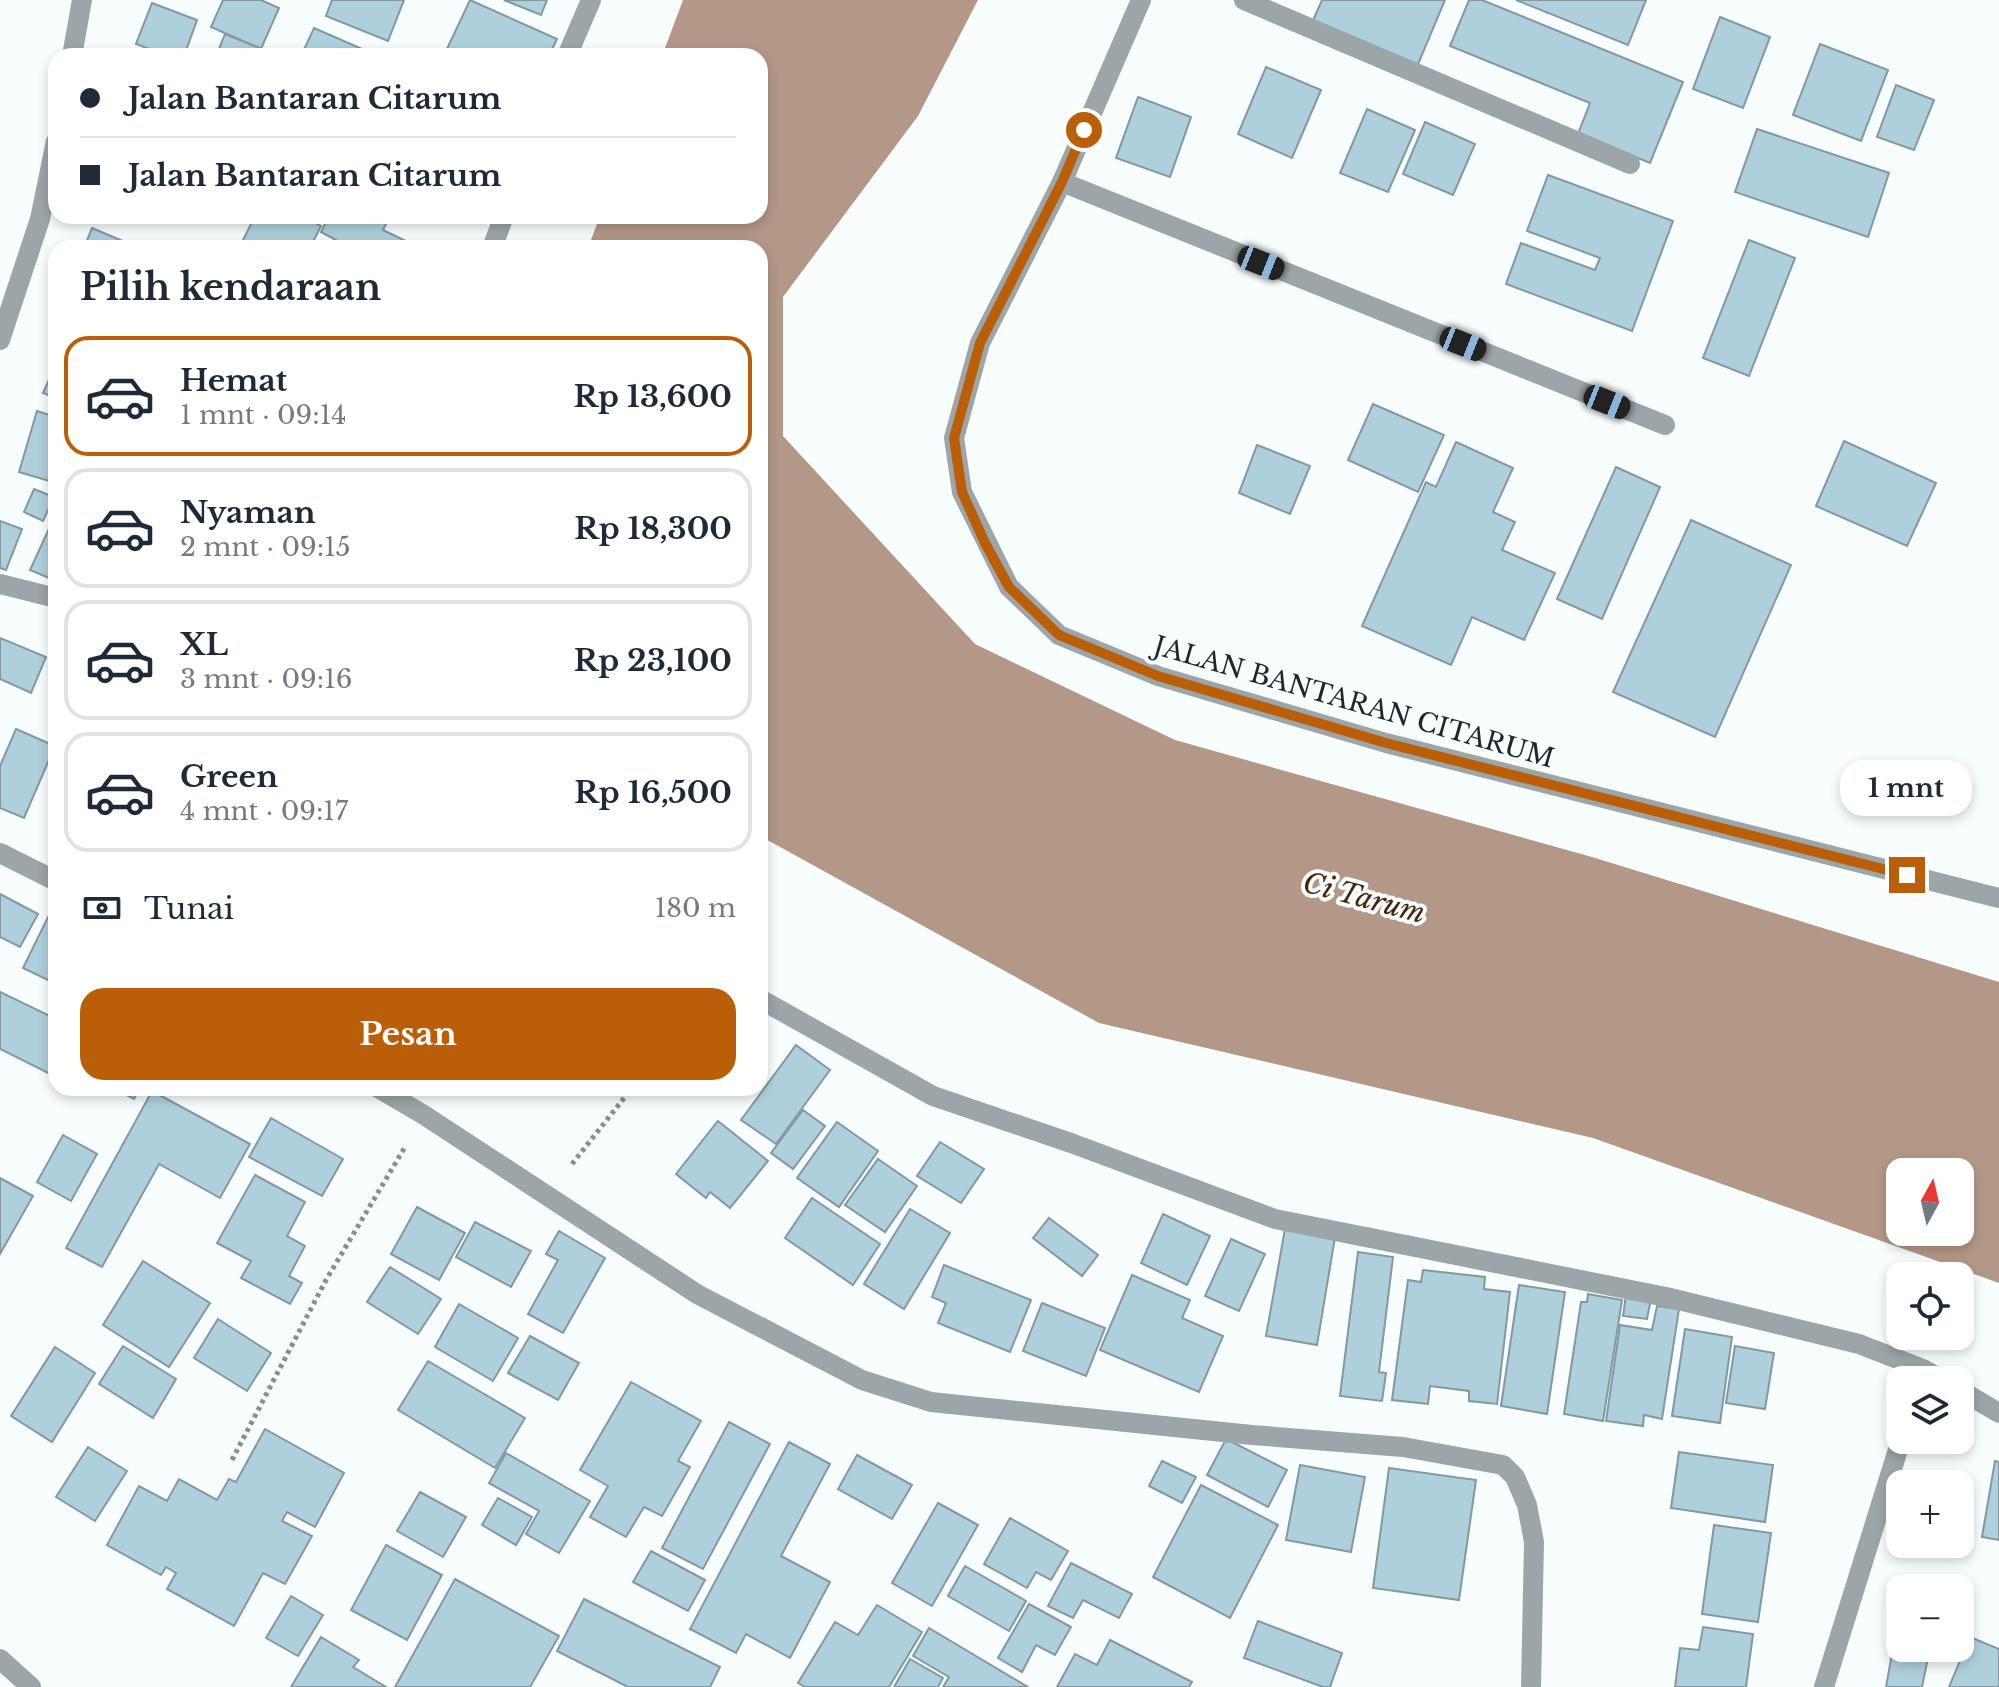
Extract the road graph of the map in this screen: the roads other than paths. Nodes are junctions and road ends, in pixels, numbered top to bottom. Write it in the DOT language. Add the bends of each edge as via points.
graph roads {
  1 [pos="82,0"];
  2 [pos="591,0"];
  3 [pos="1141,0"];
  4 [pos="1244,0"];
  5 [pos="73,48"];
  6 [pos="570,48"];
  7 [pos="1630,164"];
  8 [pos="48,180"];
  9 [pos="1062,182"];
  10 [pos="0,340"];
  11 [pos="1665,425"];
  12 [pos="0,584"];
  13 [pos="48,596"];
  14 [pos="0,853"];
  15 [pos="48,877"];
  16 [pos="1999,898"];
  17 [pos="768,1003"];
  18 [pos="392,1096"];
  19 [pos="1904,1366"];
  20 [pos="1974,1398"];
  21 [pos="1999,1413"];
  22 [pos="1897,1454"];
  23 [pos="0,1659"];
  24 [pos="31,1687"];
  25 [pos="1531,1687"];
  26 [pos="1824,1687"];
  1 -- 5 [label="street"];
  2 -- 6 [label="street"];
  3 -- 9 [label="street, JALAN BANTARAN CITARUM"];
  4 -- 7 [label="street"];
  8 -- 10 [label="street"];
  9 -- 11 [label="street"];
  9 -- 16 [label="street, JALAN BANTARAN CITARUM" via="980,343 954,438 962,492 991,554 1009,587 1059,635 1158,676 1386,743"];
  12 -- 13 [label="street"];
  14 -- 15 [label="street"];
  17 -- 19 [label="street" via="933,1096 1275,1219 1666,1297 1859,1344"];
  18 -- 25 [label="street" via="697,1294 862,1380 931,1402 1403,1447 1503,1465 1515,1477 1527,1505 1534,1542"];
  20 -- 21 [label="street"];
  22 -- 26 [label="street"];
  23 -- 24 [label="street"];
}
